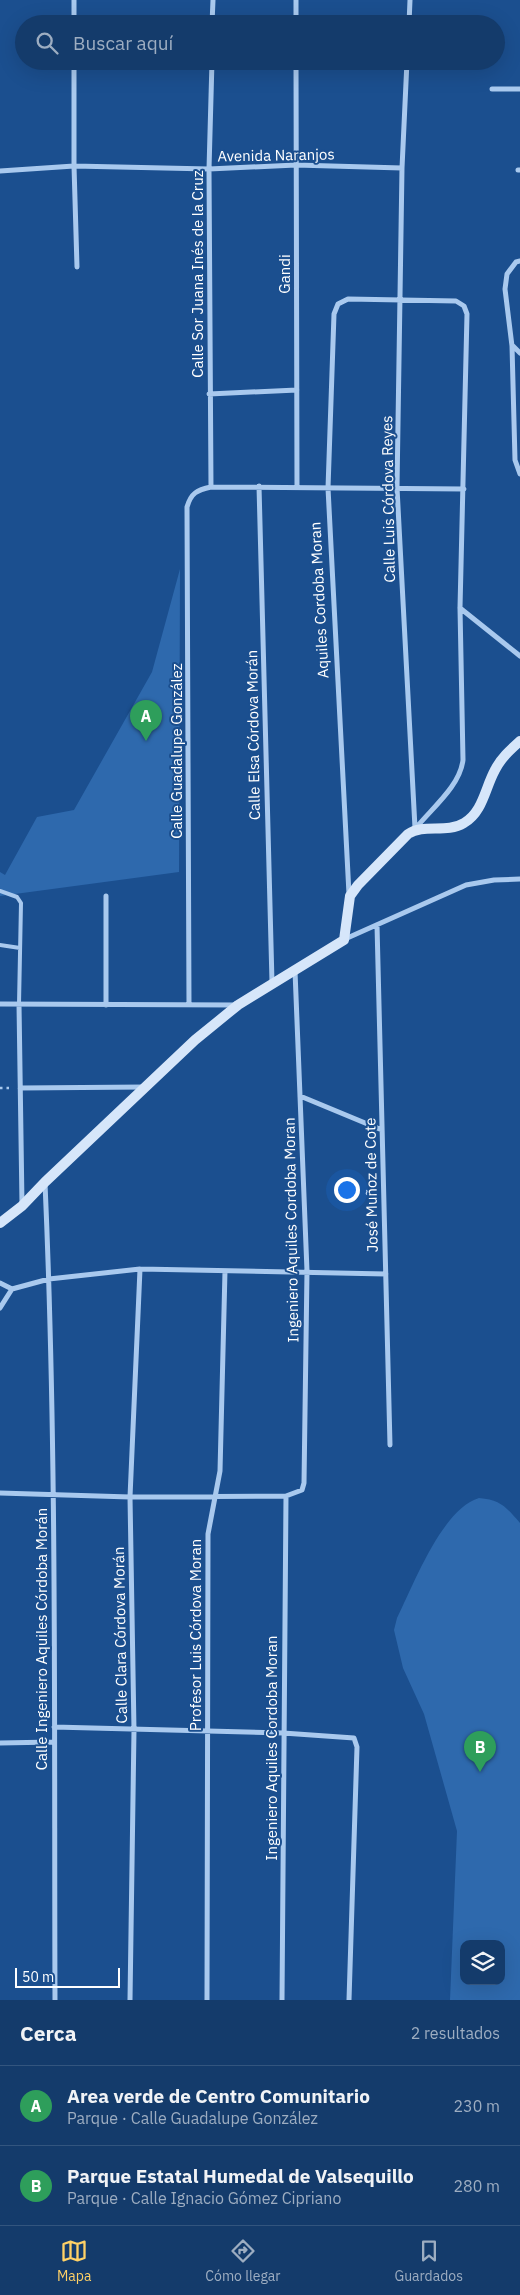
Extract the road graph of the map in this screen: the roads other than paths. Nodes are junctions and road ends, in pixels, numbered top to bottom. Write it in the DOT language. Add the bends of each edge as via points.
graph roads {
  1 [pos="74,0"];
  2 [pos="213,0"];
  3 [pos="296,0"];
  4 [pos="410,0"];
  5 [pos="74,15"];
  6 [pos="212,15"];
  7 [pos="296,15"];
  8 [pos="409,15"];
  9 [pos="74,70"];
  10 [pos="212,70"];
  11 [pos="296,70"];
  12 [pos="407,70"];
  13 [pos="492,89"];
  14 [pos="520,89"];
  15 [pos="74,166"];
  16 [pos="296,166"];
  17 [pos="402,168"];
  18 [pos="209,169"];
  19 [pos="0,171"];
  20 [pos="520,261"];
  21 [pos="77,267"];
  22 [pos="399,301"];
  23 [pos="512,346"];
  24 [pos="520,353"];
  25 [pos="297,390"];
  26 [pos="209,394"];
  27 [pos="519,472"];
  28 [pos="259,486"];
  29 [pos="211,487"];
  30 [pos="298,487"];
  31 [pos="328,488"];
  32 [pos="397,488"];
  33 [pos="464,489"];
  34 [pos="460,608"];
  35 [pos="520,656"];
  36 [pos="520,741"];
  37 [pos="415,829"];
  38 [pos="520,879"];
  39 [pos="0,891"];
  40 [pos="106,896"];
  41 [pos="350,896"];
  42 [pos="377,925"];
  43 [pos="344,940"];
  44 [pos="0,945"];
  45 [pos="20,948"];
  46 [pos="295,968"];
  47 [pos="272,982"];
  48 [pos="0,1004"];
  49 [pos="19,1004"];
  50 [pos="189,1004"];
  51 [pos="238,1004"];
  52 [pos="106,1005"];
  53 [pos="144,1087"];
  54 [pos="20,1088"];
  55 [pos="300,1096"];
  56 [pos="382,1130"];
  57 [pos="45,1182"];
  58 [pos="22,1206"];
  59 [pos="0,1223"];
  60 [pos="140,1270"];
  61 [pos="225,1271"];
  62 [pos="307,1271"];
  63 [pos="386,1274"];
  64 [pos="49,1279"];
  65 [pos="0,1283"];
  66 [pos="12,1289"];
  67 [pos="0,1308"];
  68 [pos="390,1445"];
  69 [pos="0,1493"];
  70 [pos="52,1495"];
  71 [pos="130,1496"];
  72 [pos="214,1496"];
  73 [pos="286,1496"];
  74 [pos="54,1727"];
  75 [pos="134,1730"];
  76 [pos="207,1731"];
  77 [pos="284,1733"];
  78 [pos="54,1742"];
  79 [pos="0,1743"];
  80 [pos="55,2000"];
  81 [pos="130,2000"];
  82 [pos="207,2000"];
  83 [pos="282,2000"];
  84 [pos="350,2000"];
  1 -- 5 [label="street"];
  2 -- 6 [label="street"];
  3 -- 7 [label="street"];
  4 -- 8 [label="street"];
  9 -- 15 [label="street"];
  10 -- 18 [label="street, Calle Sor Juana Inés de la Cruz"];
  11 -- 16 [label="street, Gandi"];
  12 -- 17 [label="street, Calle Luis Córdova Reyes"];
  13 -- 14 [label="street"];
  15 -- 18 [label="street, Avenida Naranjos"];
  15 -- 19 [label="street, Avenida Naranjos"];
  15 -- 21 [label="street"];
  16 -- 17 [label="street, Avenida Naranjos"];
  16 -- 18 [label="street, Avenida Naranjos"];
  16 -- 25 [label="street, Gandi"];
  17 -- 22 [label="street, Calle Luis Córdova Reyes"];
  18 -- 26 [label="street, Calle Sor Juana Inés de la Cruz"];
  20 -- 23 [label="street" via="507,274 505,289"];
  22 -- 31 [label="street, Aquiles Cordoba Moran" via="348,299 338,304 334,314"];
  22 -- 32 [label="street, Calle Luis Córdova Reyes"];
  22 -- 33 [label="street" via="456,301 464,306 467,314"];
  23 -- 24 [label="street"];
  23 -- 27 [label="street" via="514,460"];
  25 -- 26 [label="street"];
  25 -- 30 [label="street, Gandi"];
  26 -- 29 [label="street, Calle Sor Juana Inés de la Cruz"];
  28 -- 29 [label="street"];
  28 -- 30 [label="street"];
  28 -- 47 [label="street, Calle Elsa Córdova Morán"];
  29 -- 50 [label="street, Calle Guadalupe González" via="198,490 190,497 188,507"];
  30 -- 31 [label="street"];
  31 -- 32 [label="street"];
  31 -- 41 [label="street, Aquiles Cordoba Moran"];
  32 -- 33 [label="street"];
  32 -- 37 [label="street, Calle Luis Córdova Reyes"];
  33 -- 34 [label="street"];
  34 -- 35 [label="street"];
  34 -- 37 [label="street" via="462,771"];
  36 -- 37 [label="street" via="505,754 494,771 475,814 463,824 447,829"];
  37 -- 41 [label="street"];
  38 -- 42 [label="street" via="466,885"];
  39 -- 45 [label="lane" via="17,897 21,903"];
  40 -- 52 [label="street"];
  41 -- 43 [label="street, Aquiles Cordoba Moran"];
  42 -- 43 [label="street"];
  42 -- 56 [label="street, José Muñoz de Cote"];
  43 -- 46 [label="street"];
  44 -- 45 [label="lane"];
  45 -- 49 [label="lane"];
  46 -- 47 [label="street"];
  46 -- 55 [label="street, Ingeniero Aquiles Cordoba Moran"];
  47 -- 51 [label="street"];
  48 -- 49 [label="street"];
  49 -- 52 [label="street"];
  49 -- 54 [label="street"];
  50 -- 51 [label="street"];
  50 -- 52 [label="street"];
  51 -- 53 [label="street"];
  53 -- 54 [label="street"];
  53 -- 57 [label="street"];
  54 -- 58 [label="street"];
  55 -- 56 [label="street"];
  55 -- 62 [label="street, Ingeniero Aquiles Cordoba Moran"];
  56 -- 63 [label="street, José Muñoz de Cote"];
  57 -- 58 [label="street"];
  57 -- 64 [label="street, Calle Ingeniero Aquiles Córdoba Morán"];
  58 -- 59 [label="street"];
  60 -- 61 [label="street"];
  60 -- 64 [label="street"];
  60 -- 71 [label="street, Calle Clara Córdova Morán"];
  61 -- 62 [label="street"];
  61 -- 72 [label="street, Profesor Luis Córdova Moran" via="220,1471"];
  62 -- 63 [label="street"];
  62 -- 73 [label="street, Ingeniero Aquiles Cordoba Moran" via="304,1483 302,1490"];
  63 -- 68 [label="street, José Muñoz de Cote"];
  64 -- 66 [label="street"];
  64 -- 70 [label="street, Calle Ingeniero Aquiles Córdoba Morán"];
  65 -- 66 [label="street"];
  66 -- 67 [label="street"];
  69 -- 70 [label="street"];
  70 -- 71 [label="street"];
  70 -- 74 [label="street, Calle Ingeniero Aquiles Córdoba Morán"];
  71 -- 72 [label="street"];
  71 -- 75 [label="street, Calle Clara Córdova Morán"];
  72 -- 73 [label="street"];
  72 -- 76 [label="street, Profesor Luis Córdova Moran" via="208,1534"];
  73 -- 77 [label="street, Ingeniero Aquiles Cordoba Moran"];
  74 -- 75 [label="street"];
  74 -- 78 [label="street, Calle Ingeniero Aquiles Córdoba Morán"];
  75 -- 76 [label="street"];
  75 -- 81 [label="street, Calle Clara Córdova Morán"];
  76 -- 77 [label="street"];
  76 -- 82 [label="street, Profesor Luis Córdova Moran"];
  77 -- 83 [label="street, Ingeniero Aquiles Cordoba Moran"];
  77 -- 84 [label="street" via="354,1738"];
  78 -- 79 [label="street"];
  78 -- 80 [label="street, Calle Ingeniero Aquiles Córdoba Morán"];
}
